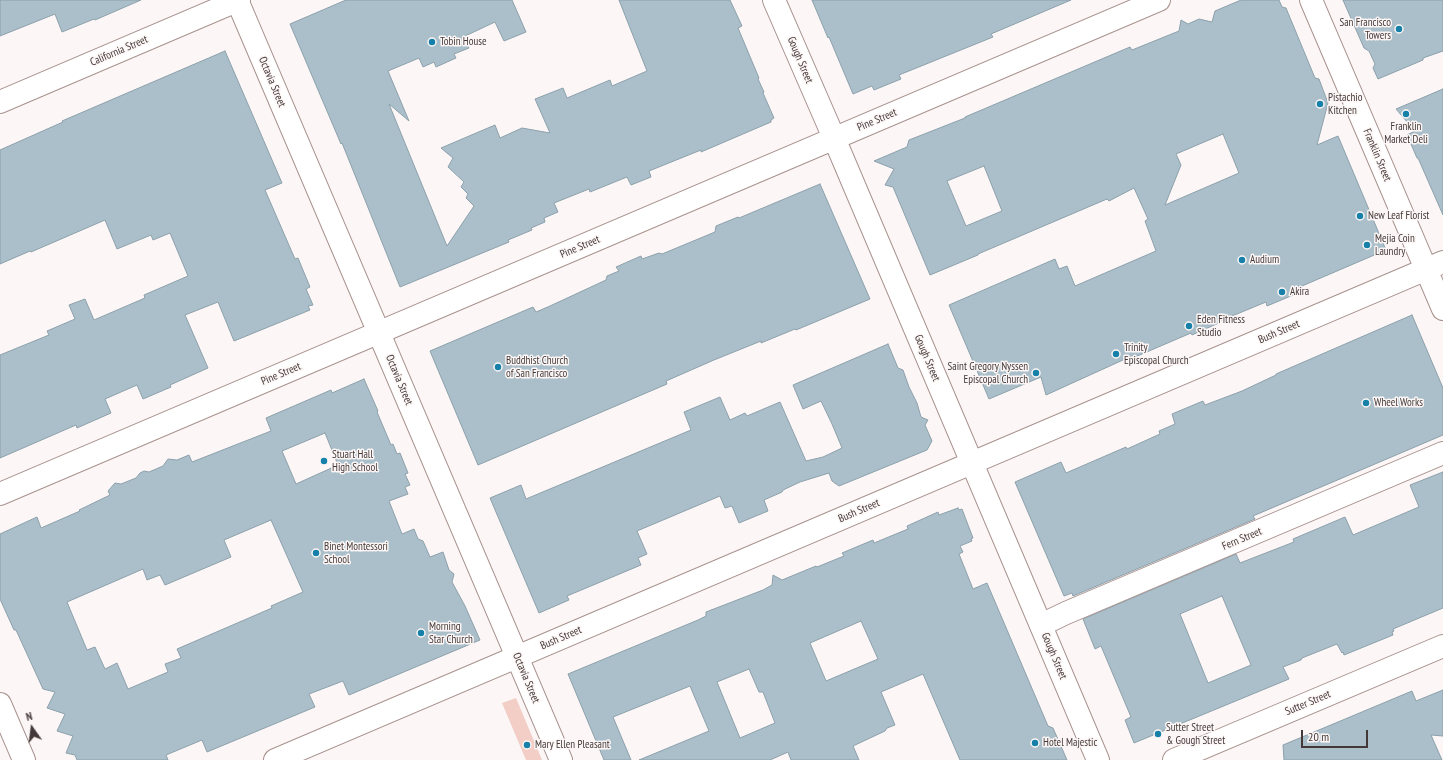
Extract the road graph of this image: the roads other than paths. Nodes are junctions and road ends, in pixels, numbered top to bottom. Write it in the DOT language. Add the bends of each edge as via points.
graph roads {
  1 [pos="237,0"];
  2 [pos="774,0"];
  3 [pos="1159,0"];
  4 [pos="1311,0"];
  5 [pos="0,102"];
  6 [pos="834,138"];
  7 [pos="1434,266"];
  8 [pos="1443,310"];
  9 [pos="378,333"];
  10 [pos="1443,454"];
  11 [pos="972,463"];
  12 [pos="0,494"];
  13 [pos="1041,625"];
  14 [pos="1443,646"];
  15 [pos="517,657"];
  16 [pos="0,704"];
  17 [pos="24,760"];
  18 [pos="275,760"];
  19 [pos="561,760"];
  20 [pos="1098,760"];
  21 [pos="1174,760"];
  1 -- 5 [label="main road, California Street"];
  1 -- 9 [label="main road, Octavia Street"];
  2 -- 6 [label="main road, Gough Street"];
  3 -- 6 [label="main road, Pine Street"];
  4 -- 7 [label="main road, Franklin Street"];
  6 -- 9 [label="main road, Pine Street"];
  6 -- 11 [label="main road, Gough Street"];
  7 -- 8 [label="main road, Franklin Street"];
  7 -- 11 [label="main road, Bush Street"];
  9 -- 12 [label="main road, Pine Street"];
  9 -- 15 [label="main road, Octavia Street"];
  10 -- 13 [label="main road, Fern Street"];
  11 -- 13 [label="main road, Gough Street"];
  11 -- 15 [label="main road, Bush Street"];
  13 -- 20 [label="main road, Gough Street"];
  14 -- 21 [label="main road, Sutter Street"];
  15 -- 18 [label="main road, Bush Street"];
  15 -- 19 [label="main road, Octavia Street"];
  16 -- 17 [label="main road"];
}
